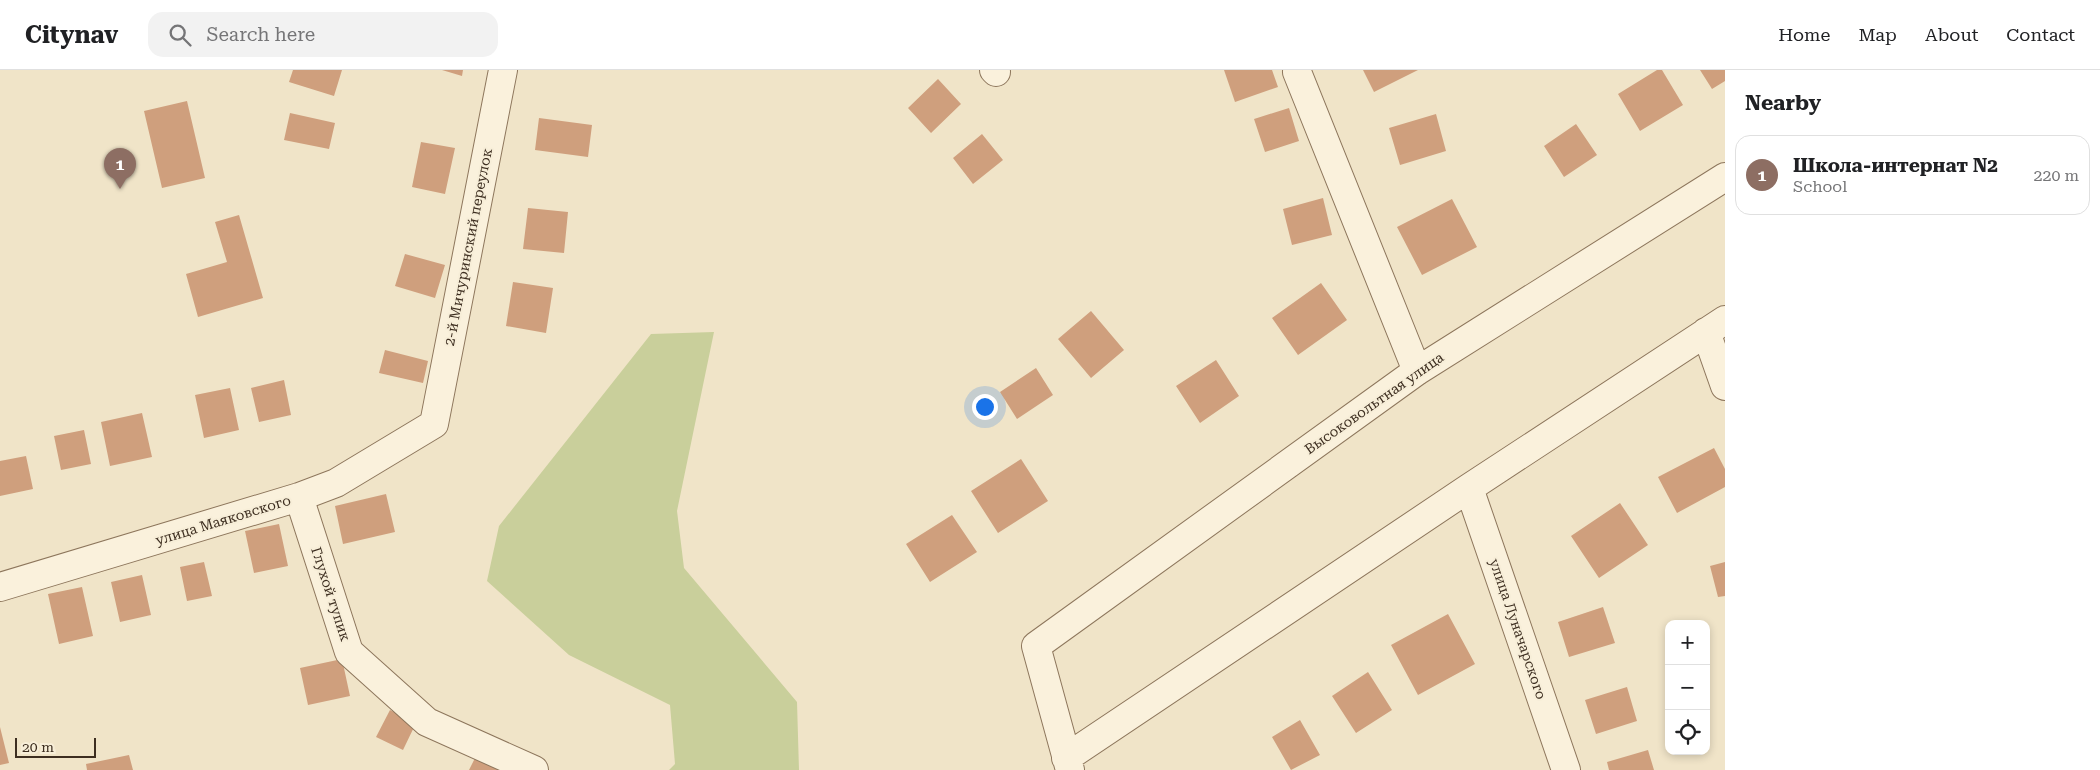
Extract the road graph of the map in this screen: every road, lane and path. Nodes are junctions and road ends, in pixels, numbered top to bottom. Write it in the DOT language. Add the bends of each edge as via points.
graph roads {
  1 [pos="503,70"];
  2 [pos="1297,72"];
  3 [pos="1725,177"];
  4 [pos="1716,326"];
  5 [pos="1416,371"];
  6 [pos="1725,386"];
  7 [pos="434,424"];
  8 [pos="1469,488"];
  9 [pos="299,497"];
  10 [pos="0,587"];
  11 [pos="1068,764"];
  12 [pos="534,770"];
  13 [pos="1566,770"];
  1 -- 7 [label="street, 2-й Мичуринский переулок"];
  2 -- 5 [label="street"];
  3 -- 5 [label="street, Высоковольтная улица"];
  4 -- 6 [label="street"];
  4 -- 8 [label="street"];
  5 -- 11 [label="street, Высоковольтная улица" via="1036,646"];
  7 -- 9 [label="street, улица Маяковского" via="336,483"];
  8 -- 11 [label="street"];
  8 -- 13 [label="street, улица Луначарского"];
  9 -- 10 [label="street, улица Маяковского"];
  9 -- 12 [label="street, Глухой тупик" via="349,652 427,722"];
}
